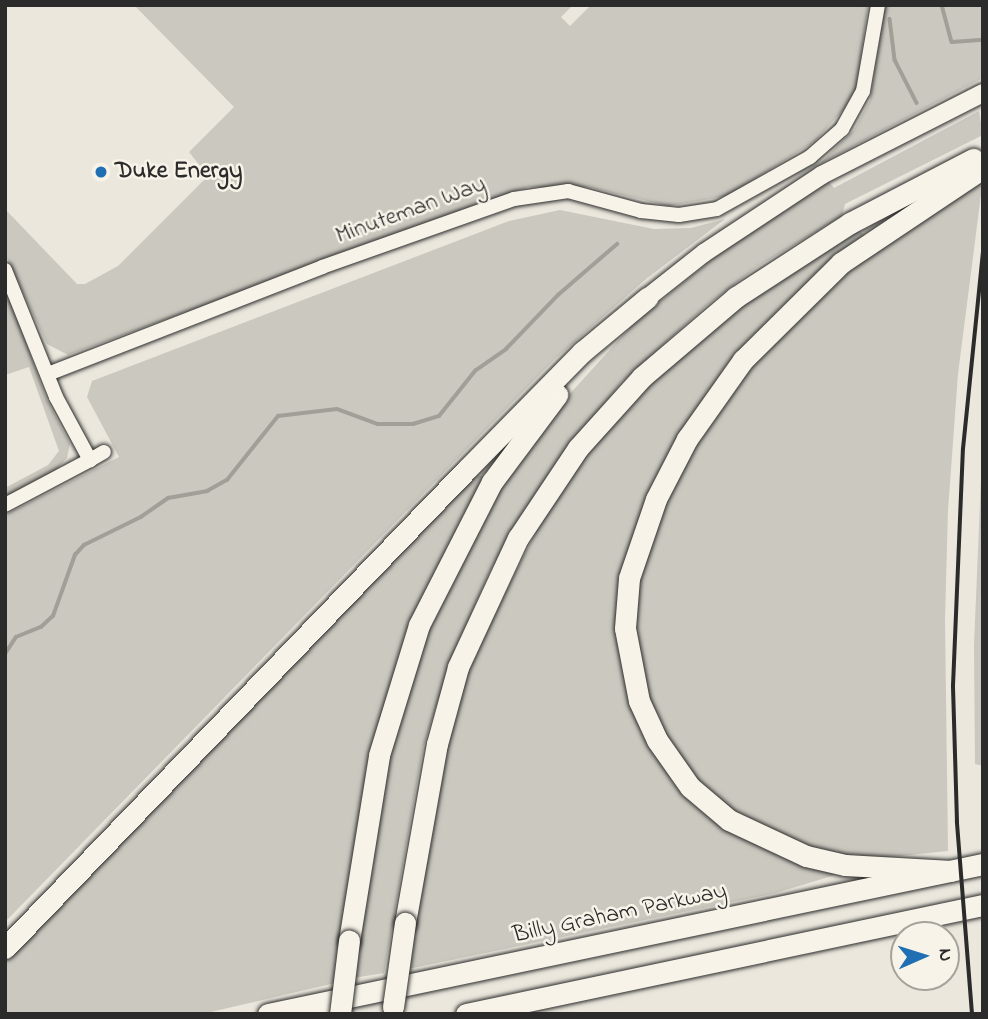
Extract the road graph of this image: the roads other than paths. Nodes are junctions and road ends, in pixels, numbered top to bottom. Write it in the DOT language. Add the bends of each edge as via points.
graph roads {
  1 [pos="878,5"];
  2 [pos="983,93"];
  3 [pos="983,154"];
  4 [pos="983,168"];
  5 [pos="5,270"];
  6 [pos="647,298"];
  7 [pos="48,374"];
  8 [pos="104,452"];
  9 [pos="90,460"];
  10 [pos="5,505"];
  11 [pos="983,864"];
  12 [pos="951,871"];
  13 [pos="983,905"];
  14 [pos="5,948"];
  15 [pos="268,1014"];
  16 [pos="340,1014"];
  17 [pos="392,1014"];
  18 [pos="466,1014"];
  1 -- 7 [label="street, Minuteman Way" via="863,91 842,129 810,157 717,209 679,215 641,211 568,191 514,199"];
  2 -- 6 [label="main road" via="822,175 714,246"];
  3 -- 17 [label="highway, bridge" via="850,223 736,297 642,377 578,448 518,538 458,667 436,744"];
  4 -- 12 [label="highway" via="841,263 775,323 735,370 687,439 652,509 629,579 625,628 639,701 657,740 690,787 729,820 806,856 845,864"];
  5 -- 7 [label="street"];
  6 -- 14 [label="highway" via="582,352"];
  6 -- 16 [label="highway, bridge" via="566,384 506,461 438,582 405,665 379,755"];
  7 -- 9 [label="street"];
  8 -- 9 [label="street"];
  9 -- 10 [label="street"];
  11 -- 12 [label="highway, Billy Graham Parkway"];
  12 -- 15 [label="highway, Billy Graham Parkway"];
  13 -- 18 [label="highway"];
}
